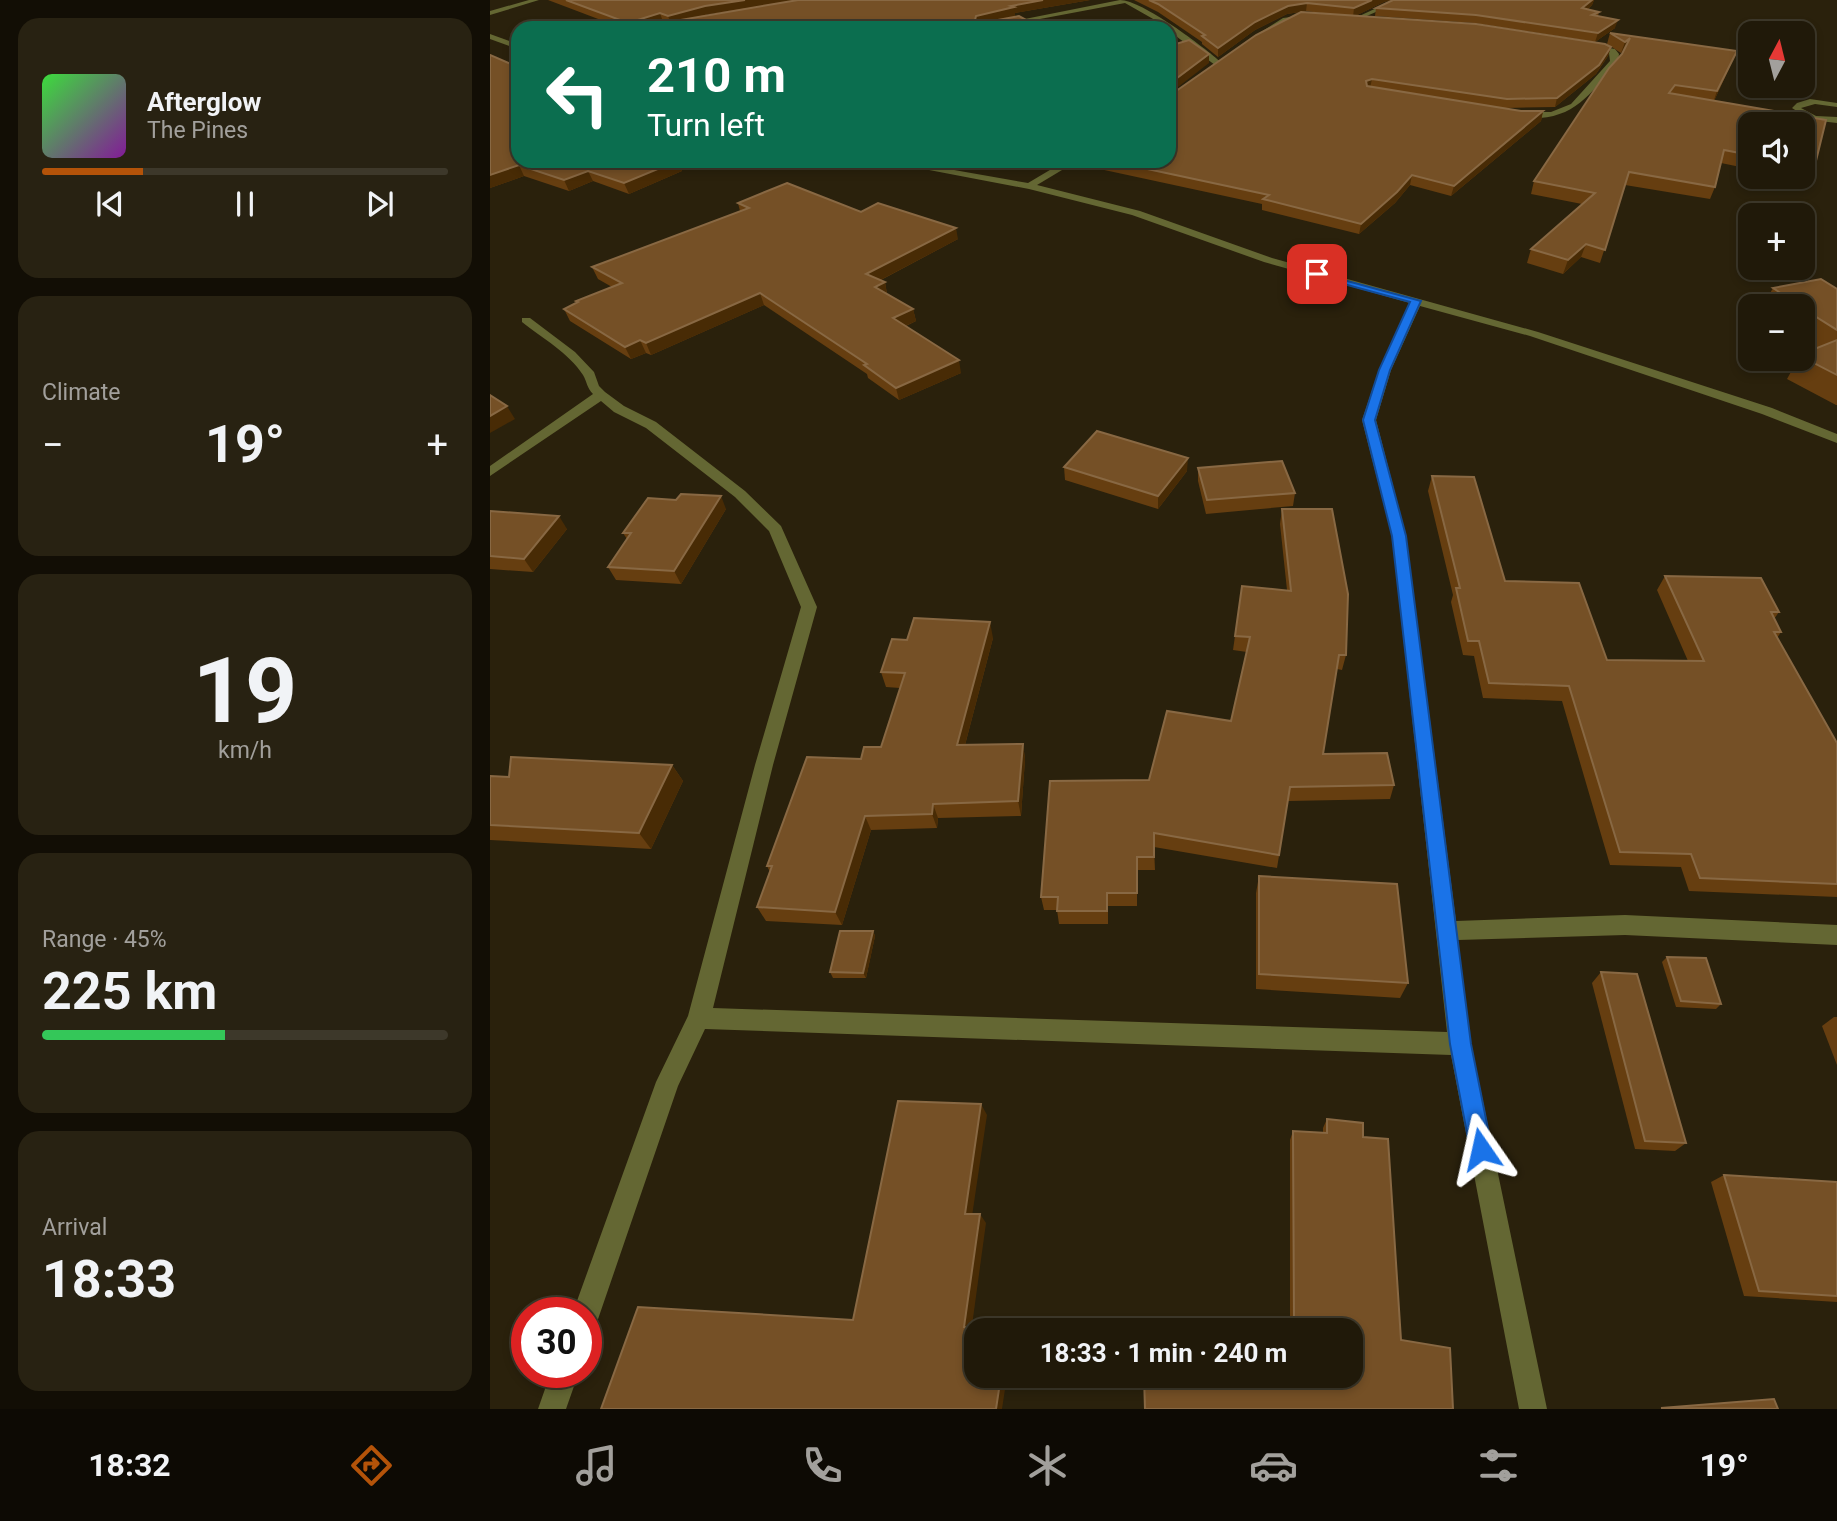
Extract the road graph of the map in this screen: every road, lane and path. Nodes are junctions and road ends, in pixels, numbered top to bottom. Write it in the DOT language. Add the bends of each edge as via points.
graph roads {
  1 [pos="536,0"];
  2 [pos="1400,0"];
  3 [pos="1125,1"];
  4 [pos="490,13"];
  5 [pos="1323,17"];
  6 [pos="717,18"];
  7 [pos="1347,18"];
  8 [pos="1358,18"];
  9 [pos="703,21"];
  10 [pos="1018,21"];
  11 [pos="1155,21"];
  12 [pos="1382,21"];
  13 [pos="1176,35"];
  14 [pos="490,36"];
  15 [pos="1252,41"];
  16 [pos="511,44"];
  17 [pos="1578,44"];
  18 [pos="1230,55"];
  19 [pos="1218,63"];
  20 [pos="1209,70"];
  21 [pos="1837,92"];
  22 [pos="1818,102"];
  23 [pos="1837,105"];
  24 [pos="1505,113"];
  25 [pos="1837,120"];
  26 [pos="927,168"];
  27 [pos="1060,168"];
  28 [pos="1030,186"];
  29 [pos="1416,301"];
  30 [pos="526,320"];
  31 [pos="601,395"];
  32 [pos="1837,439"];
  33 [pos="490,472"];
  34 [pos="1447,931"];
  35 [pos="1837,935"];
  36 [pos="699,1018"];
  37 [pos="1460,1044"];
  38 [pos="592,1297"];
  39 [pos="559,1388"];
  40 [pos="552,1409"];
  41 [pos="1532,1409"];
  1 -- 4 [label="street"];
  2 -- 8 [label="street"];
  3 -- 10 [label="street"];
  3 -- 11 [label="street"];
  5 -- 15 [label="street" via="1285,19"];
  6 -- 9 [label="street"];
  7 -- 8 [label="street"];
  8 -- 12 [label="street"];
  13 -- 19 [label="street"];
  14 -- 16 [label="street"];
  17 -- 24 [label="street" via="1615,54 1614,61 1574,106 1552,115"];
  18 -- 19 [label="street"];
  19 -- 20 [label="street"];
  21 -- 22 [label="street"];
  22 -- 23 [label="street"];
  22 -- 25 [label="street" via="1801,103 1796,108 1814,118"];
  26 -- 28 [label="street"];
  27 -- 28 [label="street"];
  28 -- 29 [label="street" via="1136,213 1268,260"];
  29 -- 32 [label="street" via="1534,334 1767,411"];
  29 -- 34 [label="street" via="1369,420 1399,536"];
  30 -- 31 [label="street" via="590,374"];
  31 -- 33 [label="street"];
  31 -- 36 [label="street" via="651,425 776,528 809,607"];
  34 -- 35 [label="street" via="1625,925"];
  34 -- 37 [label="street"];
  36 -- 37 [label="street"];
  36 -- 38 [label="street" via="668,1082"];
  37 -- 41 [label="street"];
  39 -- 40 [label="street"];
}
